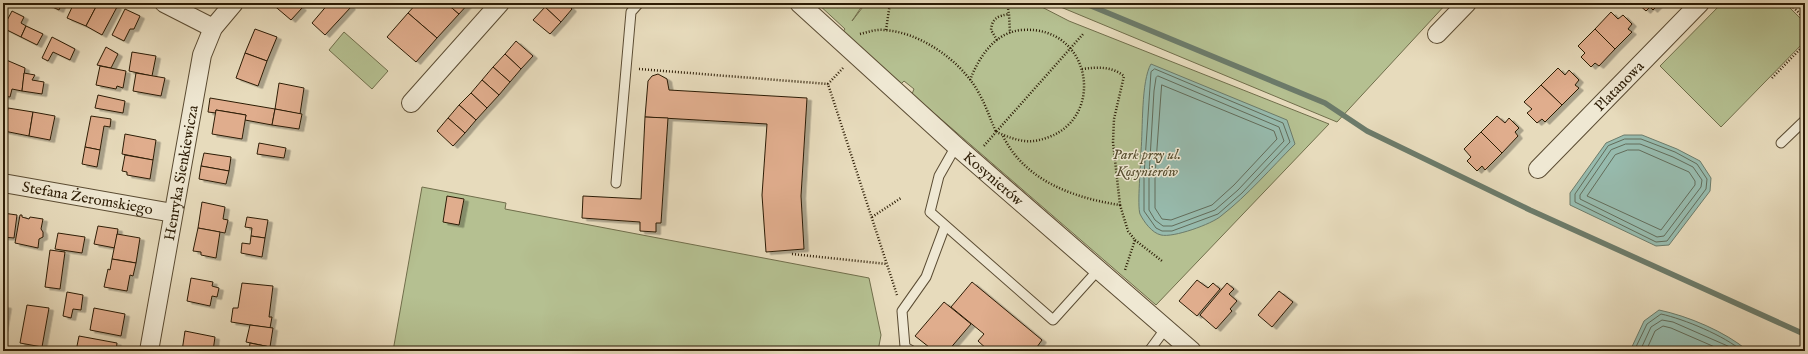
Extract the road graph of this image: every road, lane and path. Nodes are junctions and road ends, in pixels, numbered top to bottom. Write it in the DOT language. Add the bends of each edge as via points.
graph roads {
  1 [pos="164,3"];
  2 [pos="234,3"];
  3 [pos="500,3"];
  4 [pos="639,3"];
  5 [pos="798,3"];
  6 [pos="890,3"];
  7 [pos="1007,3"];
  8 [pos="1467,3"];
  9 [pos="1700,3"];
  10 [pos="1789,3"];
  11 [pos="1009,14"];
  12 [pos="1805,19"];
  13 [pos="213,28"];
  14 [pos="886,30"];
  15 [pos="1010,33"];
  16 [pos="1084,33"];
  17 [pos="1438,34"];
  18 [pos="997,40"];
  19 [pos="841,41"];
  20 [pos="1805,44"];
  21 [pos="1071,48"];
  22 [pos="856,55"];
  23 [pos="625,68"];
  24 [pos="1082,69"];
  25 [pos="1772,78"];
  26 [pos="970,80"];
  27 [pos="828,84"];
  28 [pos="411,103"];
  29 [pos="1805,120"];
  30 [pos="996,132"];
  31 [pos="1003,135"];
  32 [pos="1781,143"];
  33 [pos="956,146"];
  34 [pos="1538,169"];
  35 [pos="3,183"];
  36 [pos="616,183"];
  37 [pos="901,198"];
  38 [pos="173,214"];
  39 [pos="872,218"];
  40 [pos="945,226"];
  41 [pos="1135,240"];
  42 [pos="792,254"];
  43 [pos="1162,261"];
  44 [pos="887,264"];
  45 [pos="1099,269"];
  46 [pos="902,311"];
  47 [pos="1166,328"];
  48 [pos="149,351"];
  49 [pos="912,351"];
  50 [pos="1149,351"];
  51 [pos="1192,351"];
  1 -- 13 [label="street"];
  2 -- 13 [label="street, Henryka Sienkiewicza"];
  3 -- 28 [label="street"];
  4 -- 23 [label="lane" via="631,12"];
  5 -- 19 [label="street, Kosynierów"];
  6 -- 14 [label="path"];
  7 -- 11 [label="path"];
  8 -- 17 [label="street"];
  9 -- 34 [label="street, Platanowa"];
  10 -- 12 [label="path"];
  11 -- 15 [label="path"];
  11 -- 18 [label="path" via="993,20 991,30"];
  13 -- 38 [label="street, Henryka Sienkiewicza" via="202,56"];
  14 -- 19 [label="path" via="856,34"];
  14 -- 26 [label="path" via="910,36 930,45 954,62"];
  15 -- 18 [label="path"];
  15 -- 21 [label="path" via="1034,29 1048,32"];
  16 -- 21 [label="path"];
  18 -- 26 [label="path" via="974,67"];
  19 -- 22 [label="street, Kosynierów"];
  20 -- 25 [label="path"];
  21 -- 24 [label="path"];
  21 -- 30 [label="path"];
  22 -- 27 [label="path"];
  22 -- 33 [label="street, Kosynierów"];
  23 -- 27 [label="path"];
  23 -- 36 [label="lane"];
  24 -- 31 [label="path" via="1084,89 1080,106 1073,120 1062,130 1040,140 1027,142"];
  24 -- 31 [label="path" via="1107,67 1124,76 1114,119 1113,142 1120,205 1088,200 1051,185 1013,152"];
  26 -- 30 [label="path" via="985,104"];
  27 -- 39 [label="path"];
  29 -- 32 [label="lane"];
  30 -- 31 [label="path"];
  33 -- 40 [label="lane" via="939,176 930,212"];
  33 -- 45 [label="street, Kosynierów"];
  35 -- 38 [label="street, Stefana Żeromskiego"];
  37 -- 39 [label="path"];
  38 -- 48 [label="street, Henryka Sienkiewicza"];
  39 -- 44 [label="path"];
  40 -- 45 [label="lane" via="1053,320"];
  40 -- 46 [label="lane" via="926,277"];
  41 -- 43 [label="path"];
  42 -- 44 [label="path"];
  44 -- 46 [label="path"];
  45 -- 47 [label="street, Kosynierów"];
  46 -- 49 [label="lane" via="905,347"];
  47 -- 50 [label="lane"];
  47 -- 51 [label="street, Kosynierów"];
}
